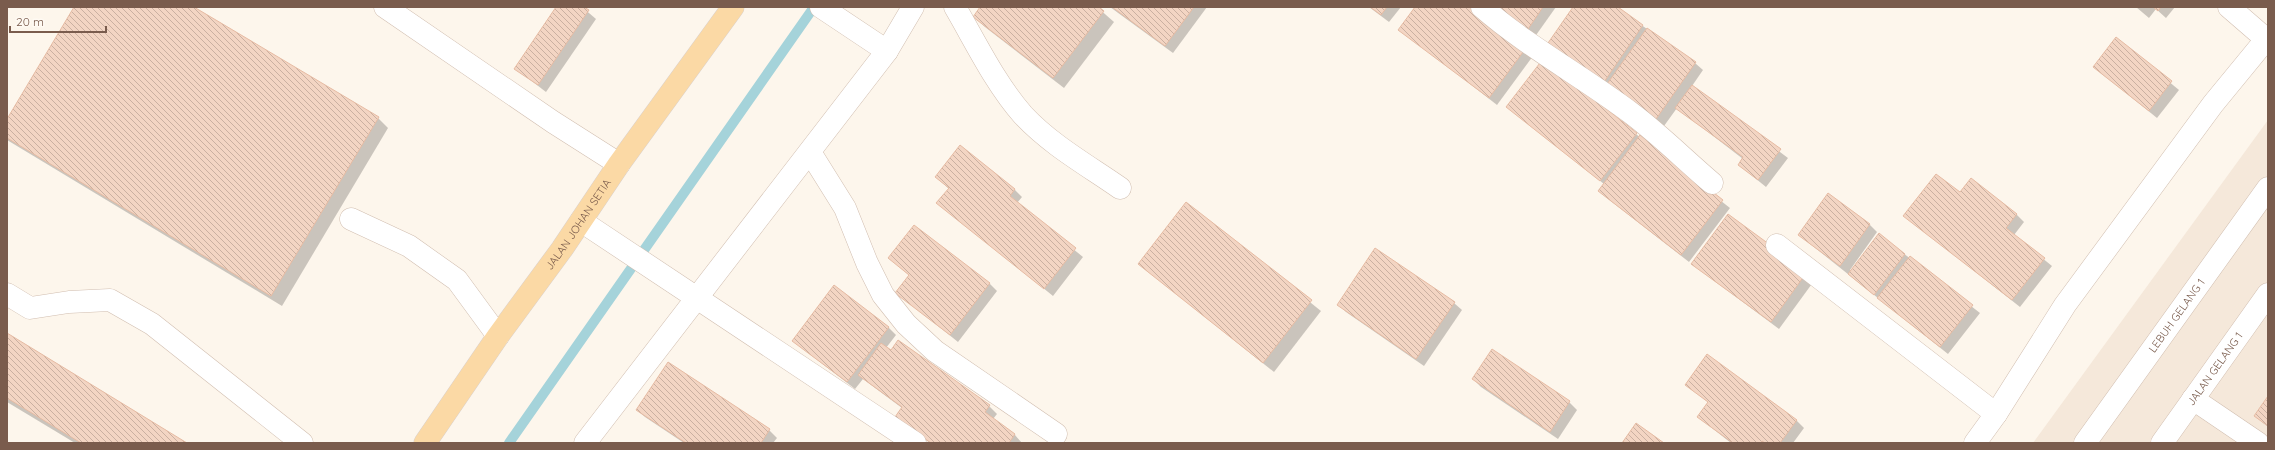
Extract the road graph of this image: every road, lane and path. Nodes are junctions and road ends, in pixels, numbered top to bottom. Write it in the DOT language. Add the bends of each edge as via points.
graph roads {
  1 [pos="385,7"];
  2 [pos="733,7"];
  3 [pos="820,7"];
  4 [pos="913,7"];
  5 [pos="954,7"];
  6 [pos="1482,7"];
  7 [pos="2229,7"];
  8 [pos="2267,38"];
  9 [pos="887,51"];
  10 [pos="810,152"];
  11 [pos="619,164"];
  12 [pos="1712,183"];
  13 [pos="1120,188"];
  14 [pos="2268,188"];
  15 [pos="351,219"];
  16 [pos="581,221"];
  17 [pos="1777,245"];
  18 [pos="7,294"];
  19 [pos="2268,294"];
  20 [pos="698,298"];
  21 [pos="498,336"];
  22 [pos="2193,399"];
  23 [pos="1996,414"];
  24 [pos="1056,434"];
  25 [pos="302,443"];
  26 [pos="425,443"];
  27 [pos="585,443"];
  28 [pos="915,443"];
  29 [pos="1975,443"];
  30 [pos="2085,443"];
  31 [pos="2162,443"];
  32 [pos="2258,443"];
  1 -- 11 [label="street"];
  2 -- 11 [label="main road, JALAN JOHAN SETIA"];
  3 -- 9 [label="street"];
  4 -- 9 [label="street"];
  5 -- 13 [label="street" via="994,76 1023,114 1055,145"];
  6 -- 12 [label="street" via="1510,32 1632,113"];
  7 -- 8 [label="street"];
  8 -- 23 [label="street" via="2213,104 2065,305"];
  9 -- 10 [label="street"];
  10 -- 20 [label="street"];
  10 -- 24 [label="street" via="844,208 883,295 906,324 935,351"];
  11 -- 16 [label="main road, JALAN JOHAN SETIA"];
  14 -- 30 [label="street, LEBUH GELANG 1"];
  15 -- 21 [label="street" via="409,246 457,280"];
  16 -- 20 [label="street"];
  16 -- 21 [label="main road, JALAN JOHAN SETIA"];
  17 -- 23 [label="street"];
  18 -- 25 [label="street" via="30,308 110,300 152,324"];
  19 -- 22 [label="street, JALAN GELANG 1"];
  20 -- 27 [label="street"];
  20 -- 28 [label="street"];
  21 -- 26 [label="main road, JALAN JOHAN SETIA"];
  22 -- 31 [label="street, JALAN GELANG 1"];
  22 -- 32 [label="street"];
  23 -- 29 [label="street"];
}
